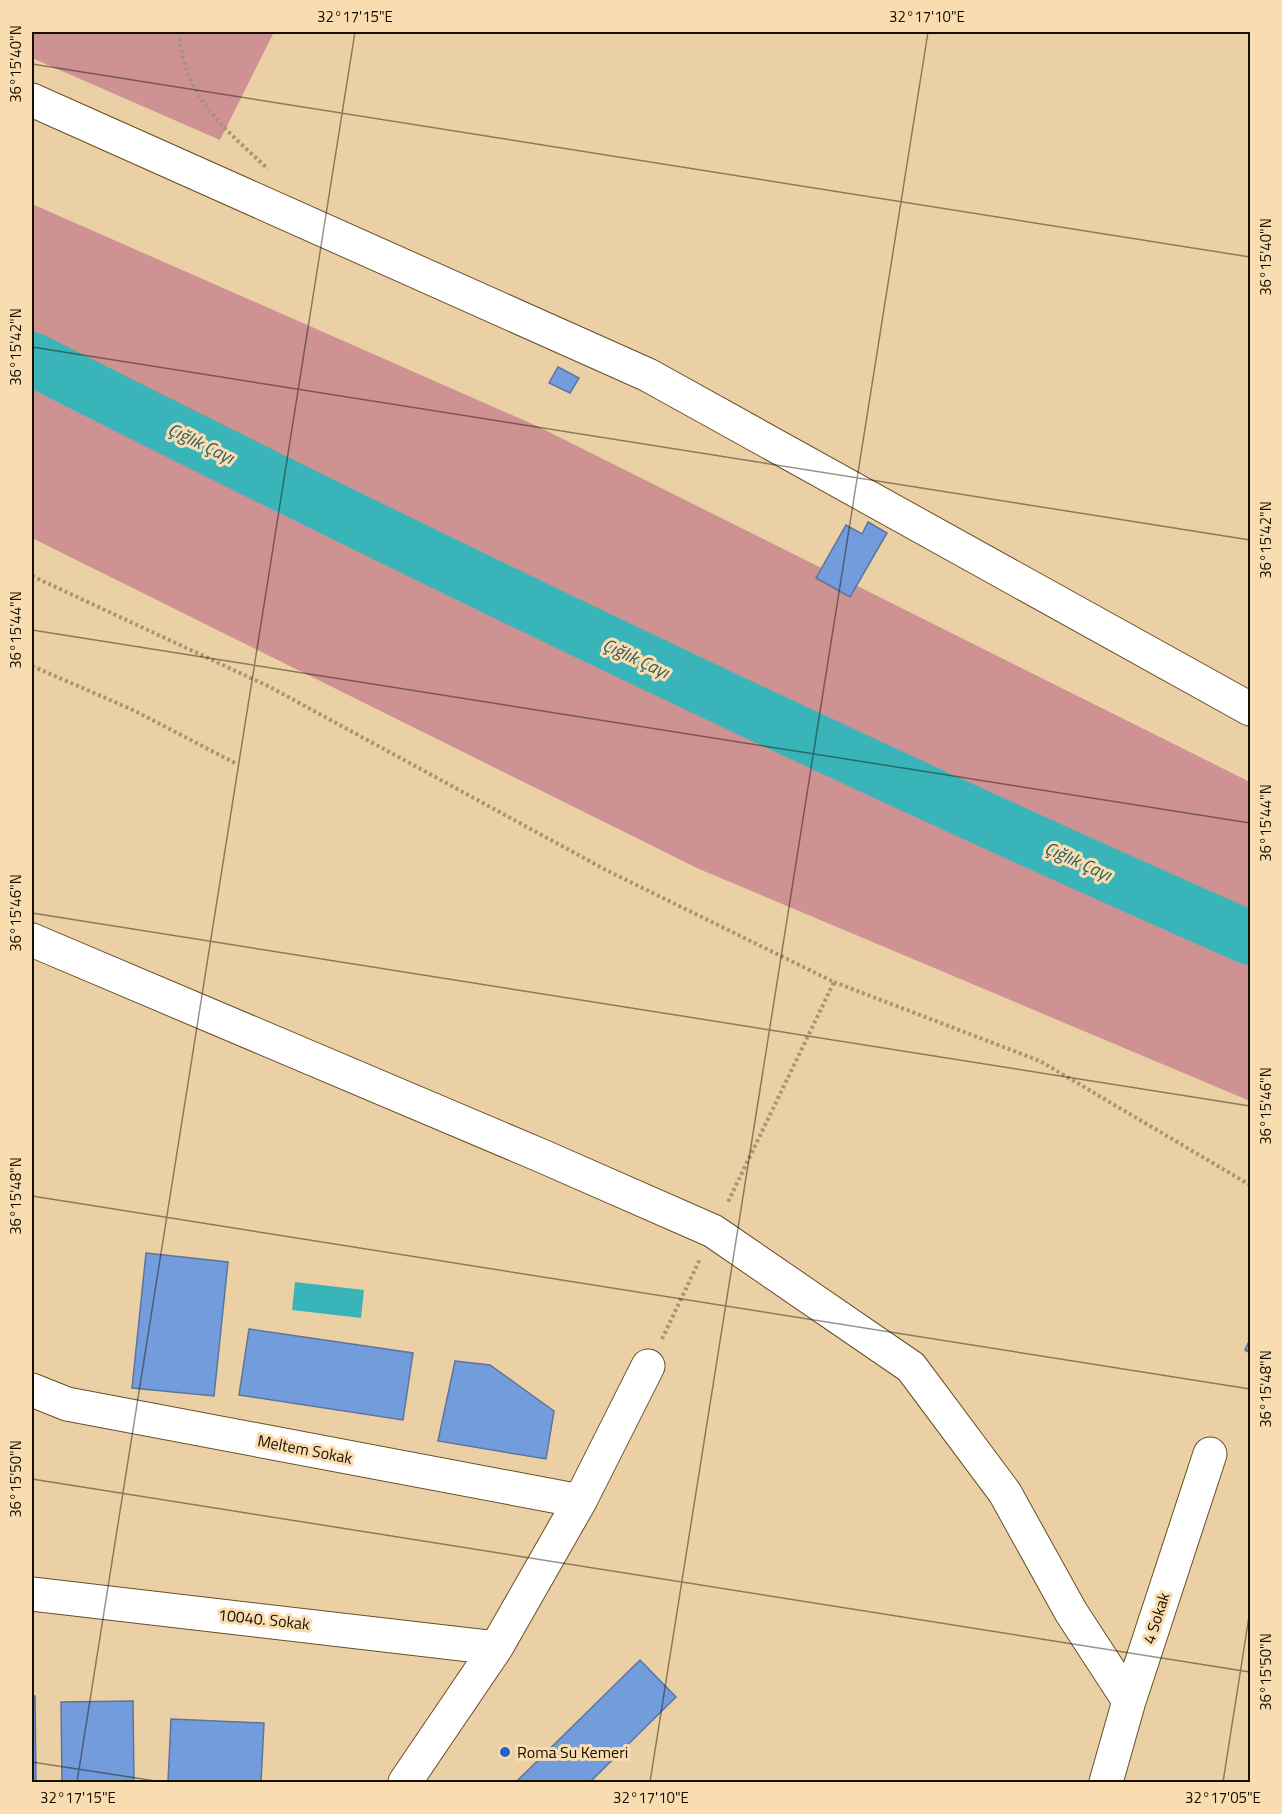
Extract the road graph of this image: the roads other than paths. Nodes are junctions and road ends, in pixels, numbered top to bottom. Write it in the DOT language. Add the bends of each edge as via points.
graph roads {
  1 [pos="32,100"];
  2 [pos="1251,709"];
  3 [pos="32,940"];
  4 [pos="648,1366"];
  5 [pos="32,1390"];
  6 [pos="1210,1454"];
  7 [pos="580,1501"];
  8 [pos="32,1594"];
  9 [pos="496,1648"];
  10 [pos="1129,1701"];
  11 [pos="405,1782"];
  12 [pos="1106,1782"];
  1 -- 2 [label="street" via="648,375"];
  3 -- 10 [label="street" via="713,1232 911,1367 1005,1492 1071,1612"];
  4 -- 7 [label="street"];
  5 -- 7 [label="street, Meltem Sokak" via="67,1404"];
  6 -- 10 [label="street, 4 Sokak"];
  7 -- 9 [label="street"];
  8 -- 9 [label="street, 10040. Sokak"];
  9 -- 11 [label="street"];
  10 -- 12 [label="street, 4 Sokak"];
}
